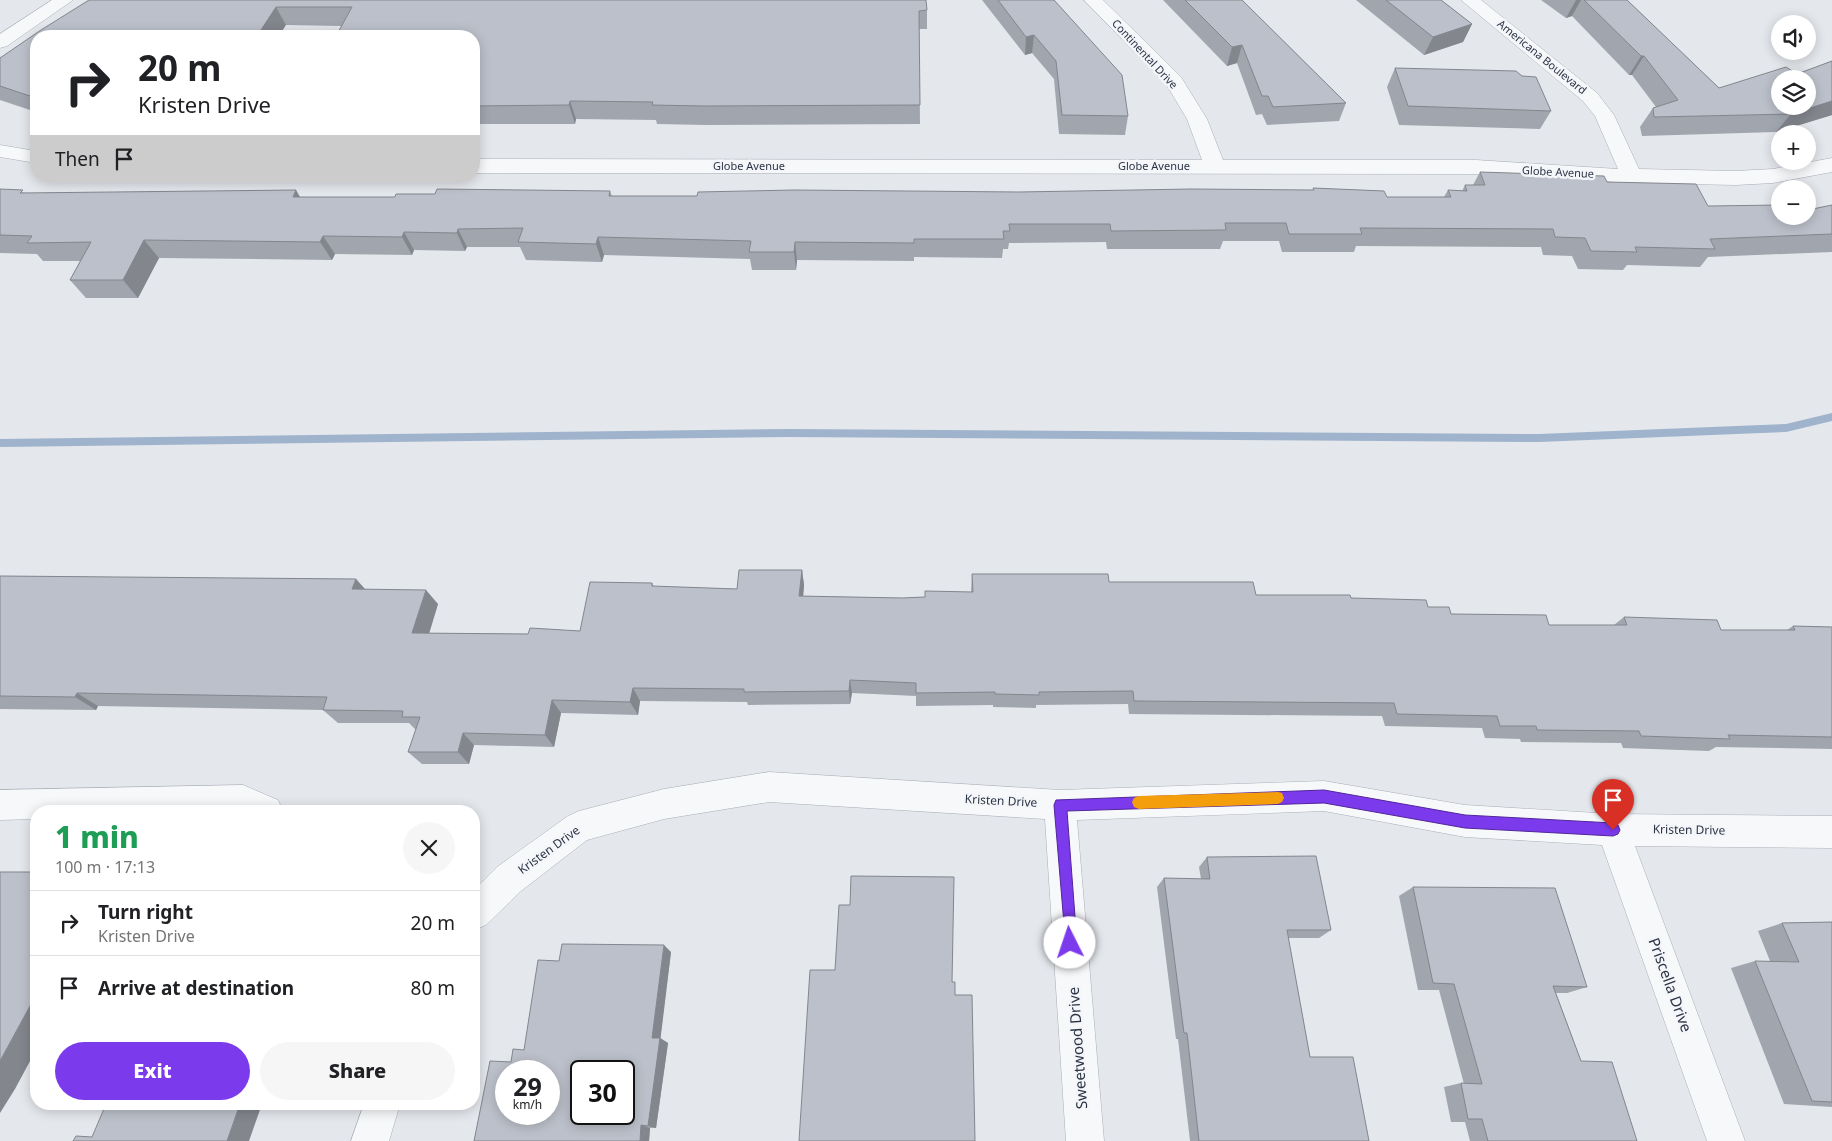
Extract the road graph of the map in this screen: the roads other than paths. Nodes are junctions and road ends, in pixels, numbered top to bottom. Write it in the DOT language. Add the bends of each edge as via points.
graph roads {
  1 [pos="64,0"];
  2 [pos="1093,0"];
  3 [pos="1470,0"];
  4 [pos="0,42"];
  5 [pos="0,151"];
  6 [pos="30,156"];
  7 [pos="1832,165"];
  8 [pos="480,166"];
  9 [pos="1214,166"];
  10 [pos="1632,176"];
  11 [pos="0,805"];
  12 [pos="254,805"];
  13 [pos="1060,805"];
  14 [pos="1613,830"];
  15 [pos="1832,832"];
  16 [pos="480,907"];
  17 [pos="380,1110"];
  18 [pos="370,1141"];
  19 [pos="1085,1141"];
  20 [pos="1726,1141"];
  1 -- 4 [label="street"];
  2 -- 9 [label="street, Continental Drive" via="1174,81 1197,119"];
  3 -- 10 [label="street, Americana Boulevard" via="1590,97 1604,115"];
  5 -- 6 [label="street"];
  7 -- 10 [label="street, Globe Avenue" via="1773,176"];
  8 -- 9 [label="street, Globe Avenue"];
  9 -- 10 [label="street, Globe Avenue" via="1476,167"];
  11 -- 12 [label="street" via="243,800"];
  13 -- 14 [label="street, Kristen Drive" via="1324,796 1465,822"];
  13 -- 16 [label="street, Kristen Drive" via="769,788 664,804 579,827 509,879"];
  13 -- 19 [label="street, Sweetwood Drive"];
  14 -- 15 [label="street, Kristen Drive"];
  14 -- 20 [label="street, Priscella Drive"];
  17 -- 18 [label="street"];
}
